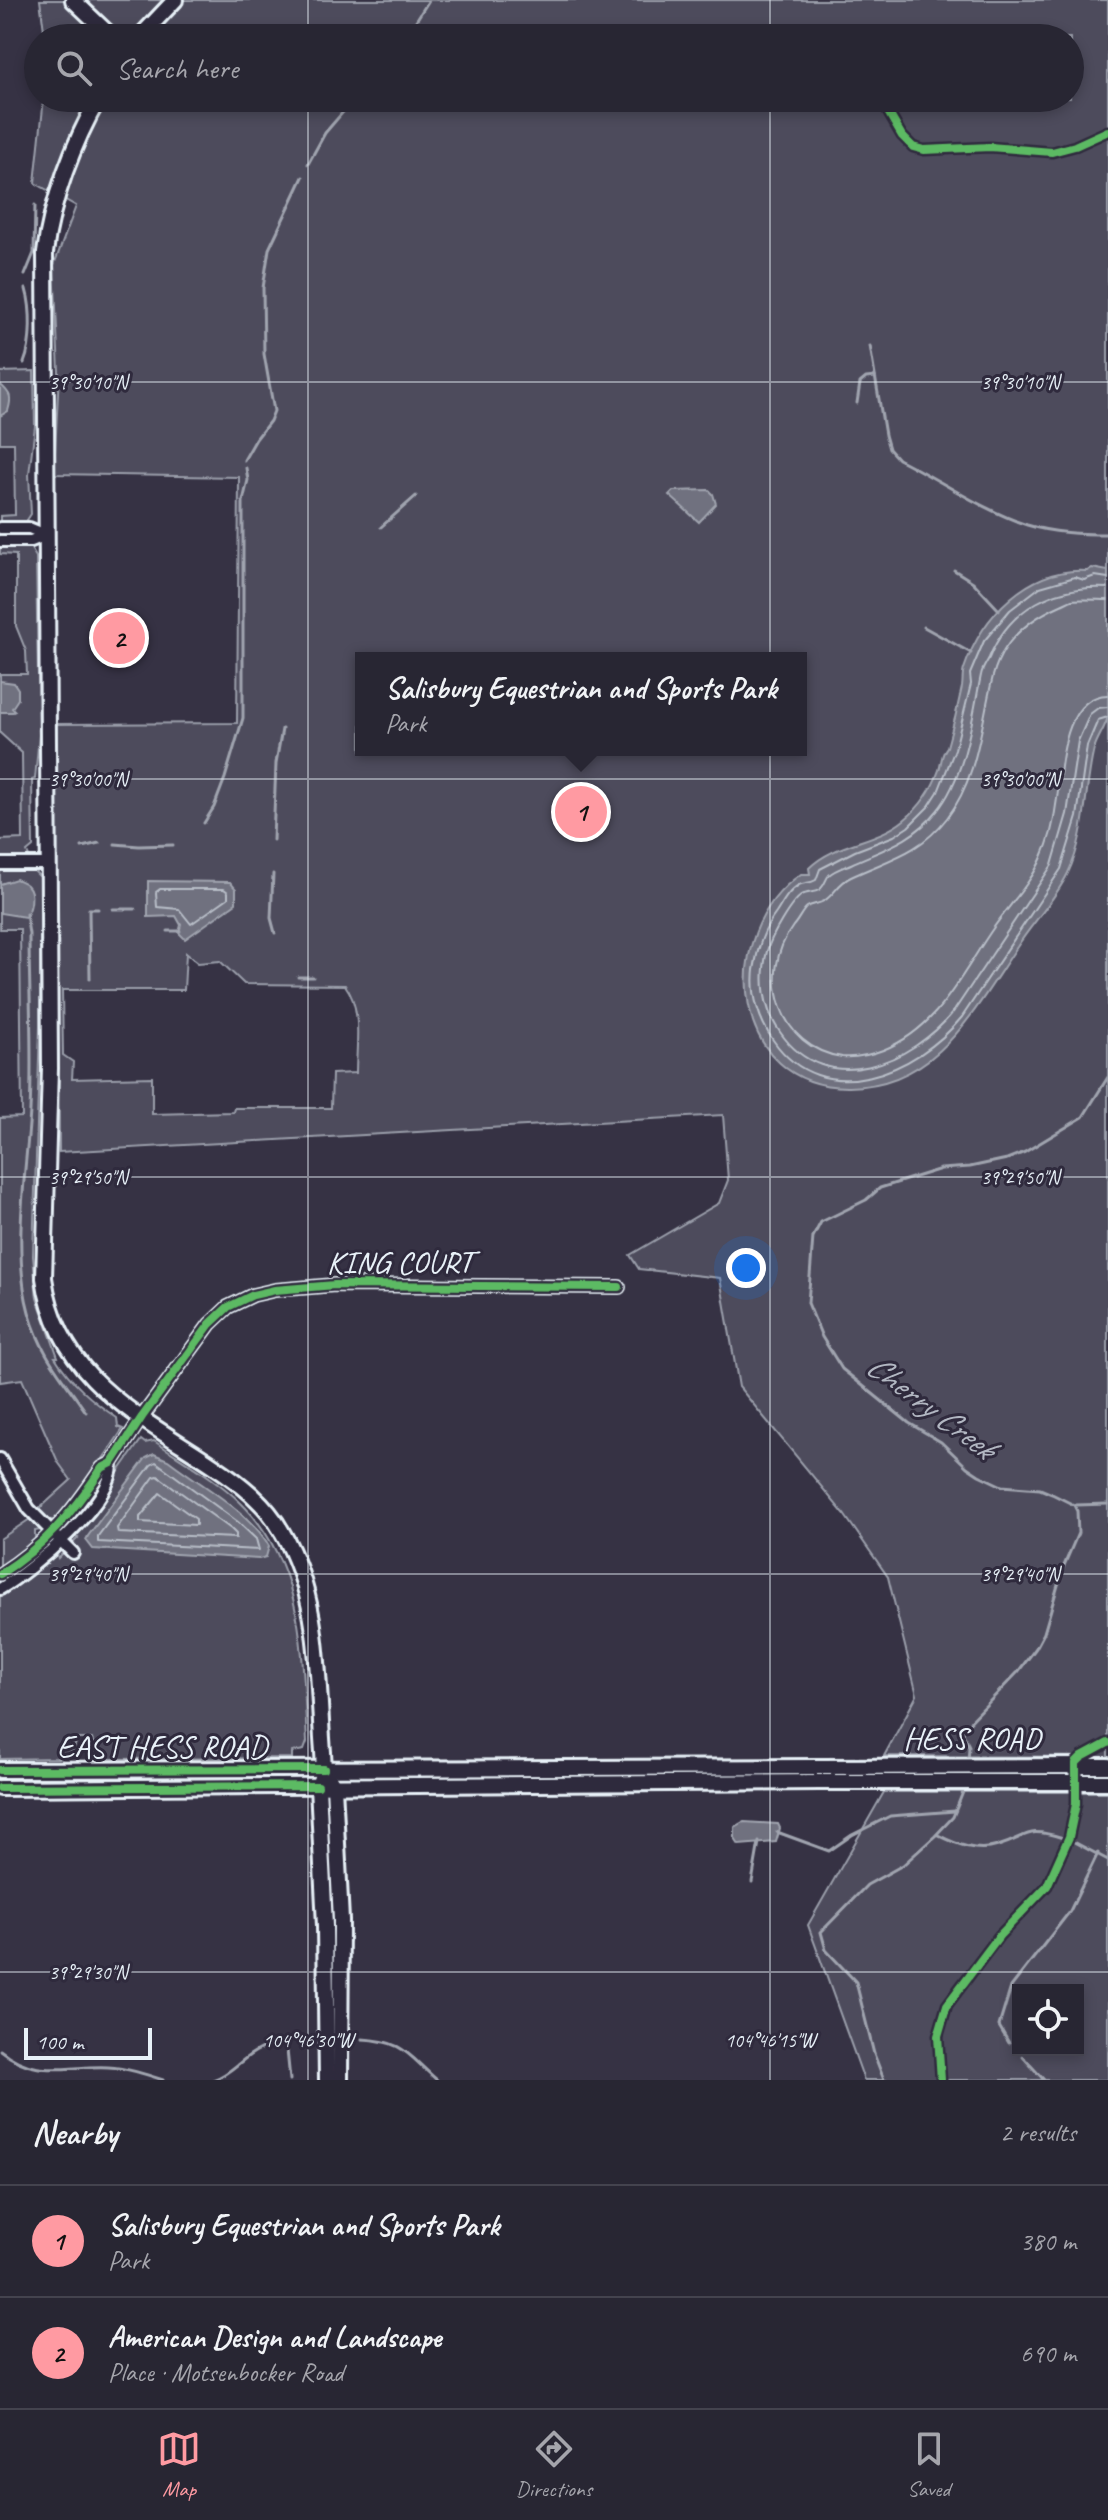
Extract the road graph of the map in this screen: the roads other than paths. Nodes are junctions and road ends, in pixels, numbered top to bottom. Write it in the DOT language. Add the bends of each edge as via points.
graph roads {
  1 [pos="73,0"];
  2 [pos="175,0"];
  3 [pos="98,24"];
  4 [pos="152,24"];
  5 [pos="92,112"];
  6 [pos="0,528"];
  7 [pos="46,535"];
  8 [pos="0,541"];
  9 [pos="0,864"];
  10 [pos="49,864"];
  11 [pos="619,1287"];
  12 [pos="142,1417"];
  13 [pos="0,1459"];
  14 [pos="57,1538"];
  15 [pos="73,1553"];
  16 [pos="0,1574"];
  17 [pos="0,1589"];
  18 [pos="884,1766"];
  19 [pos="1108,1766"];
  20 [pos="324,1769"];
  21 [pos="0,1770"];
  22 [pos="884,1781"];
  23 [pos="1108,1782"];
  24 [pos="318,1786"];
  25 [pos="334,1786"];
  26 [pos="0,1788"];
  27 [pos="327,2080"];
  28 [pos="340,2080"];
  1 -- 3 [label="main road"];
  2 -- 4 [label="main road"];
  5 -- 7 [label="main road" via="70,159 46,246"];
  6 -- 7 [label="street" via="29,528"];
  7 -- 8 [label="street" via="31,541"];
  7 -- 10 [label="main road"];
  9 -- 10 [label="street"];
  10 -- 12 [label="main road" via="46,1288 57,1327 77,1362"];
  11 -- 12 [label="street, KING COURT" via="335,1285 253,1295 228,1307 210,1324"];
  12 -- 14 [label="street, KING COURT" via="112,1463 106,1484"];
  12 -- 20 [label="main road" via="256,1498 297,1559 312,1609"];
  13 -- 14 [label="street" via="20,1496"];
  14 -- 15 [label="street"];
  14 -- 16 [label="street"];
  14 -- 17 [label="street" via="25,1573"];
  18 -- 19 [label="main road, HESS ROAD"];
  18 -- 20 [label="main road, EAST HESS ROAD"];
  20 -- 21 [label="main road, EAST HESS ROAD"];
  20 -- 24 [label="main road"];
  20 -- 25 [label="main road"];
  22 -- 23 [label="main road, HESS ROAD"];
  22 -- 25 [label="main road, EAST HESS ROAD"];
  24 -- 25 [label="main road, EAST HESS ROAD"];
  24 -- 26 [label="main road, EAST HESS ROAD"];
  24 -- 27 [label="main road"];
  25 -- 28 [label="main road" via="341,1907"];
}
